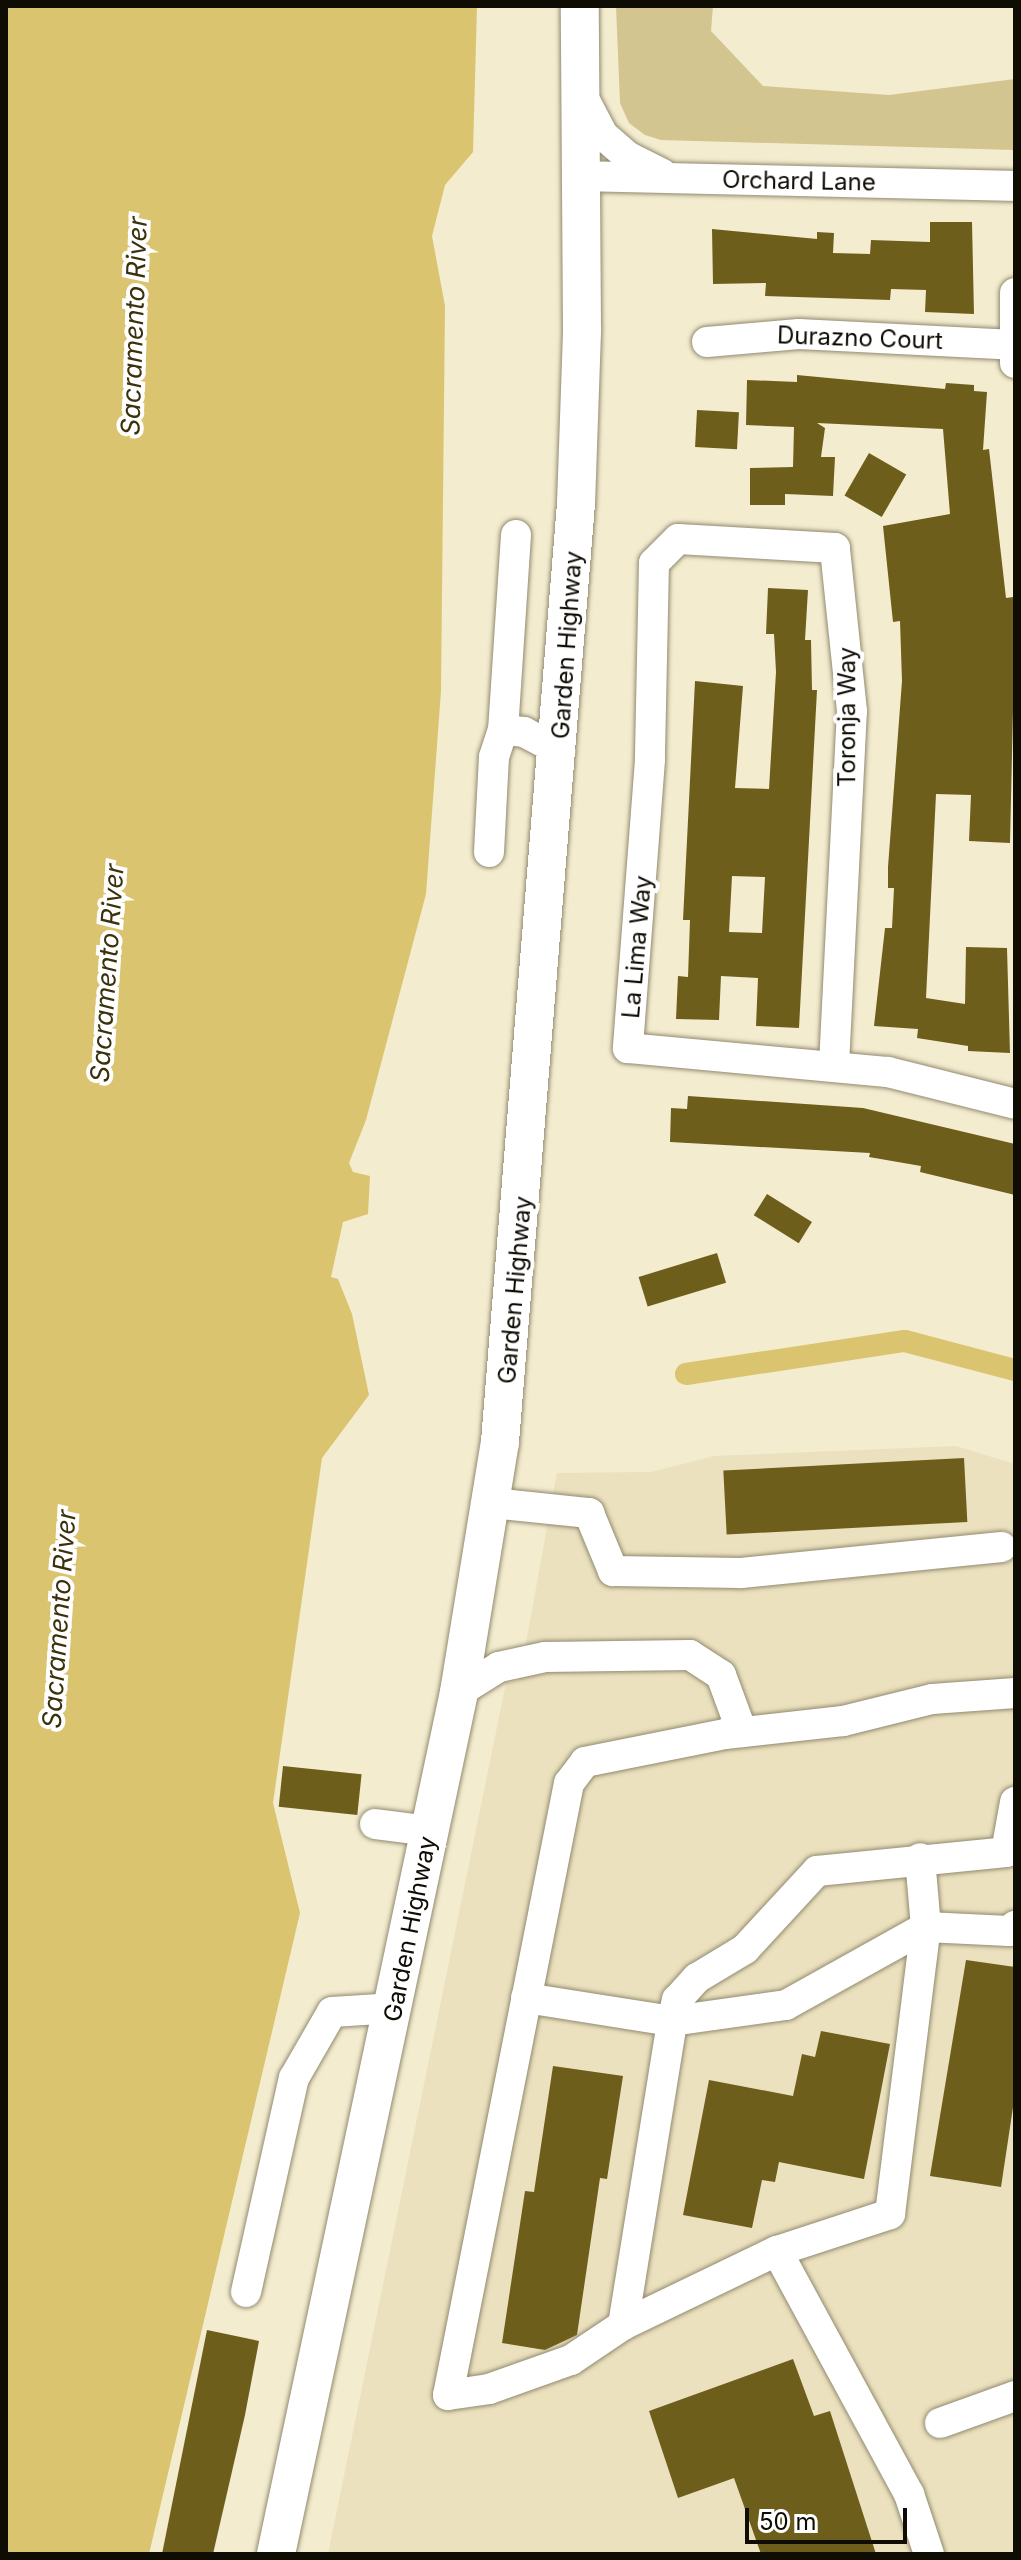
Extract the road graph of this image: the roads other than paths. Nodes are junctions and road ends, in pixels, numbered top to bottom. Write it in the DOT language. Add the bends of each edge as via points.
graph roads {
  1 [pos="580,6"];
  2 [pos="581,93"];
  3 [pos="582,176"];
  4 [pos="675,179"];
  5 [pos="1015,186"];
  6 [pos="1015,293"];
  7 [pos="707,342"];
  8 [pos="1014,345"];
  9 [pos="1015,365"];
  10 [pos="516,535"];
  11 [pos="661,552"];
  12 [pos="503,730"];
  13 [pos="560,751"];
  14 [pos="489,852"];
  15 [pos="834,1065"];
  16 [pos="1015,1104"];
  17 [pos="492,1503"];
  18 [pos="1002,1547"];
  19 [pos="459,1692"];
  20 [pos="1015,1693"];
  21 [pos="742,1732"];
  22 [pos="1015,1802"];
  23 [pos="375,1824"];
  24 [pos="430,1831"];
  25 [pos="920,1858"];
  26 [pos="926,1927"];
  27 [pos="1013,1934"];
  28 [pos="526,1998"];
  29 [pos="395,2008"];
  30 [pos="672,2021"];
  31 [pos="777,2251"];
  32 [pos="246,2292"];
  33 [pos="623,2325"];
  34 [pos="1015,2396"];
  35 [pos="940,2423"];
  36 [pos="276,2554"];
  37 [pos="929,2554"];
  1 -- 2 [label="main road, Garden Highway"];
  2 -- 3 [label="main road, Garden Highway"];
  2 -- 4 [label="street" via="608,140 648,169"];
  3 -- 4 [label="street, Orchard Lane"];
  3 -- 13 [label="main road, Garden Highway" via="576,504"];
  4 -- 5 [label="street, Orchard Lane"];
  6 -- 8 [label="street"];
  7 -- 8 [label="street, Durazno Court" via="799,334"];
  8 -- 9 [label="street"];
  10 -- 12 [label="street"];
  11 -- 15 [label="street, Toronja Way" via="678,539 835,548 852,711"];
  11 -- 15 [label="street, La Lima Way" via="654,563 649,775 628,1048"];
  12 -- 13 [label="street" via="524,732"];
  12 -- 14 [label="street" via="494,757"];
  13 -- 17 [label="main road, Garden Highway" via="509,1366"];
  15 -- 16 [label="street, La Lima Way" via="888,1072"];
  17 -- 18 [label="street" via="589,1513 613,1571 741,1573"];
  17 -- 19 [label="main road, Garden Highway"];
  19 -- 21 [label="street" via="499,1667 545,1657 690,1655 721,1675"];
  19 -- 24 [label="main road, Garden Highway"];
  20 -- 21 [label="street" via="932,1699 843,1721"];
  21 -- 28 [label="street" via="585,1762 569,1783"];
  22 -- 25 [label="street" via="1006,1852"];
  23 -- 24 [label="street"];
  24 -- 29 [label="main road, Garden Highway"];
  25 -- 26 [label="street"];
  25 -- 30 [label="street" via="817,1871 745,1949 697,1978 677,2000"];
  26 -- 27 [label="street"];
  26 -- 30 [label="street" via="786,2005"];
  26 -- 31 [label="street" via="890,2214"];
  28 -- 30 [label="street"];
  28 -- 33 [label="street" via="448,2395 489,2389 571,2360"];
  29 -- 32 [label="street" via="332,2012 294,2078"];
  29 -- 36 [label="main road, Garden Highway"];
  30 -- 33 [label="street"];
  31 -- 33 [label="street"];
  31 -- 37 [label="street" via="909,2494"];
  34 -- 35 [label="street"];
}
